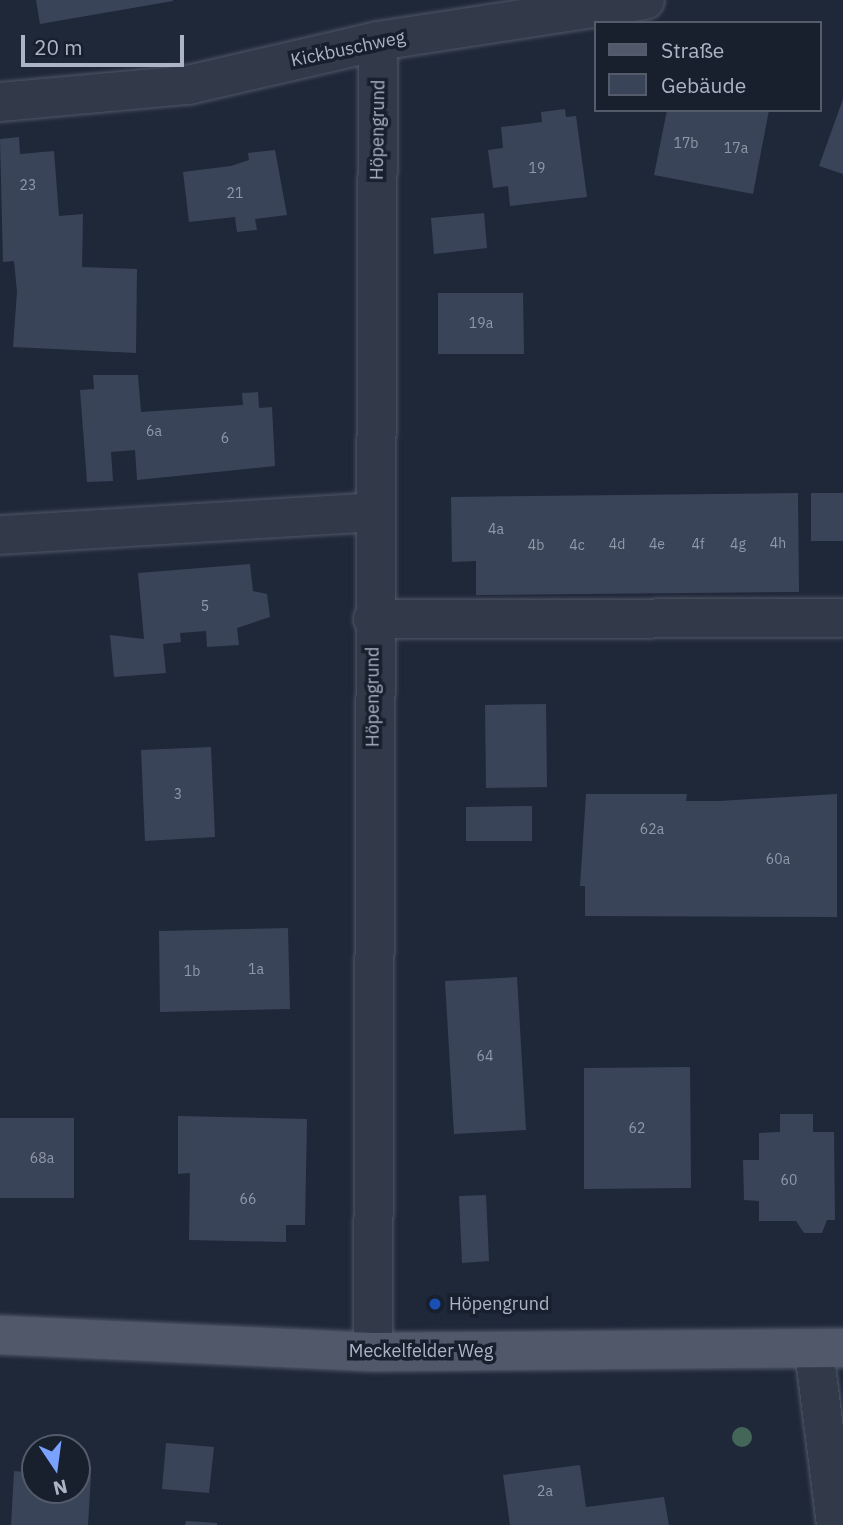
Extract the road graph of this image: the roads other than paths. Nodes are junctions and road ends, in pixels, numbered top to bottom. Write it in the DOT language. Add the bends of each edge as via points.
graph roads {
  1 [pos="645,0"];
  2 [pos="379,41"];
  3 [pos="0,103"];
  4 [pos="374,512"];
  5 [pos="0,535"];
  6 [pos="843,618"];
  7 [pos="373,619"];
  8 [pos="0,1335"];
  9 [pos="829,1349"];
  10 [pos="373,1352"];
  11 [pos="836,1525"];
  1 -- 2 [label="street, Kickbuschweg"];
  2 -- 3 [label="street, Kickbuschweg" via="188,85"];
  2 -- 4 [label="street, Höpengrund"];
  4 -- 5 [label="street"];
  4 -- 7 [label="street, Höpengrund"];
  6 -- 7 [label="street"];
  7 -- 10 [label="street, Höpengrund"];
  8 -- 10 [label="main road, Meckelfelder Weg"];
  9 -- 10 [label="main road, Meckelfelder Weg"];
  9 -- 11 [label="street"];
}
